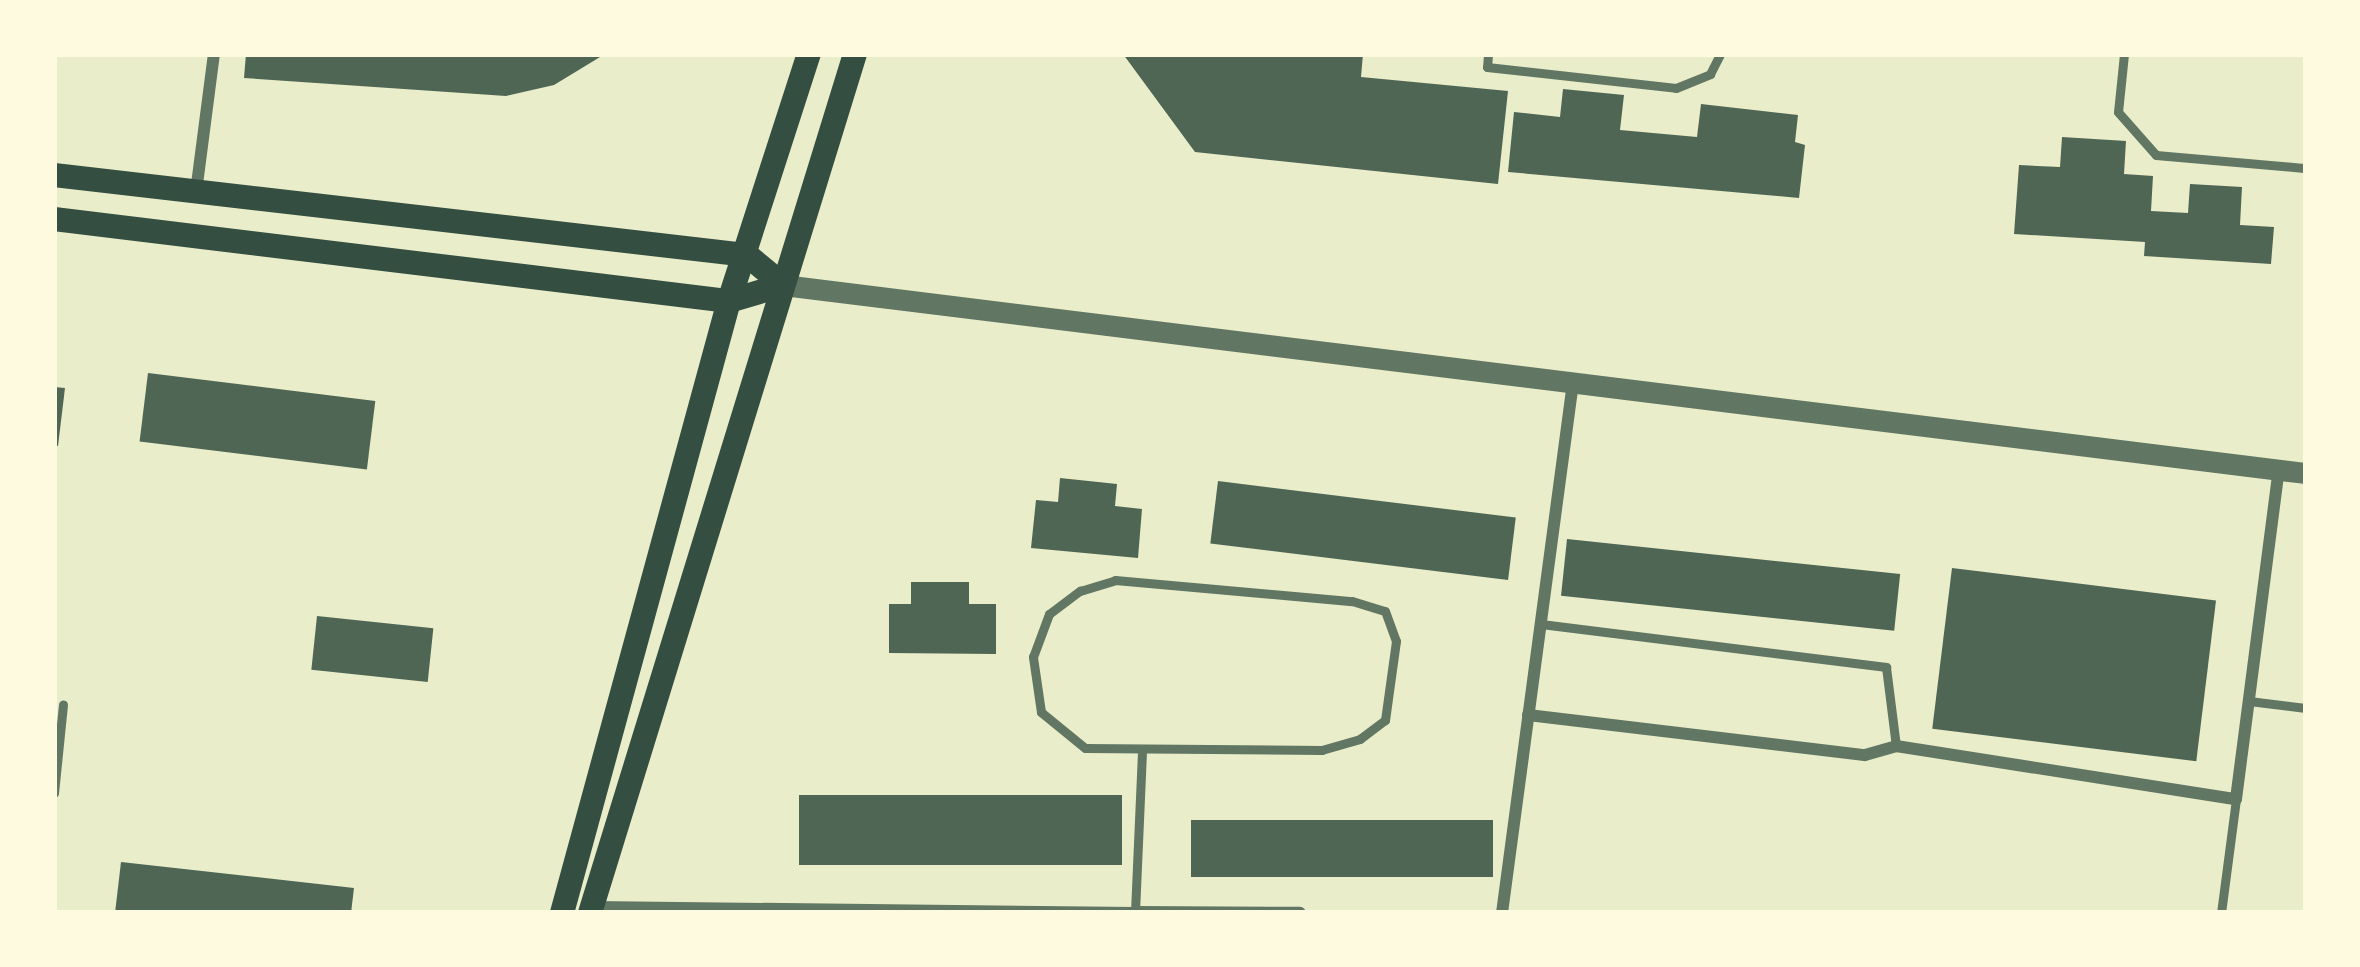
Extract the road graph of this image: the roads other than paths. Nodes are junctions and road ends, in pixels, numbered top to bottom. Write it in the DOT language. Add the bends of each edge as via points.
graph roads {
  1 [pos="214,54"];
  2 [pos="809,54"];
  3 [pos="855,54"];
  4 [pos="1488,54"];
  5 [pos="1720,54"];
  6 [pos="2124,54"];
  7 [pos="2306,168"];
  8 [pos="54,175"];
  9 [pos="196,192"];
  10 [pos="54,219"];
  11 [pos="746,255"];
  12 [pos="783,285"];
  13 [pos="729,301"];
  14 [pos="1573,382"];
  15 [pos="2279,469"];
  16 [pos="2306,473"];
  17 [pos="1541,624"];
  18 [pos="2249,701"];
  19 [pos="63,704"];
  20 [pos="2306,708"];
  21 [pos="1528,715"];
  22 [pos="1896,746"];
  23 [pos="1142,752"];
  24 [pos="54,793"];
  25 [pos="2236,799"];
  26 [pos="564,902"];
  27 [pos="590,910"];
  28 [pos="868,912"];
  29 [pos="1135,912"];
  30 [pos="1300,913"];
  31 [pos="1502,913"];
  32 [pos="2221,913"];
  1 -- 9 [label="street"];
  2 -- 11 [label="main road"];
  3 -- 12 [label="main road"];
  4 -- 5 [label="lane" via="1487,67 1676,88 1710,74"];
  6 -- 7 [label="lane" via="2118,112 2156,155"];
  8 -- 9 [label="main road"];
  9 -- 11 [label="main road"];
  10 -- 13 [label="main road"];
  11 -- 12 [label="main road"];
  11 -- 13 [label="main road"];
  12 -- 13 [label="main road"];
  12 -- 14 [label="street"];
  12 -- 27 [label="main road"];
  13 -- 26 [label="main road"];
  14 -- 15 [label="street"];
  14 -- 17 [label="street"];
  15 -- 16 [label="street"];
  15 -- 18 [label="street"];
  17 -- 21 [label="street"];
  17 -- 22 [label="lane" via="1886,667"];
  18 -- 20 [label="lane"];
  18 -- 25 [label="street"];
  19 -- 24 [label="lane"];
  21 -- 22 [label="street" via="1865,755"];
  21 -- 31 [label="street"];
  22 -- 25 [label="street"];
  23 -- 23 [label="lane" via="1322,750 1360,739 1385,720 1396,641 1385,611 1352,601 1114,580 1080,591 1049,614 1033,658 1041,712 1085,748"];
  23 -- 29 [label="lane"];
  25 -- 32 [label="lane"];
  26 -- 27 [label="main road"];
  27 -- 28 [label="street"];
  28 -- 29 [label="street"];
  29 -- 30 [label="street"];
}
